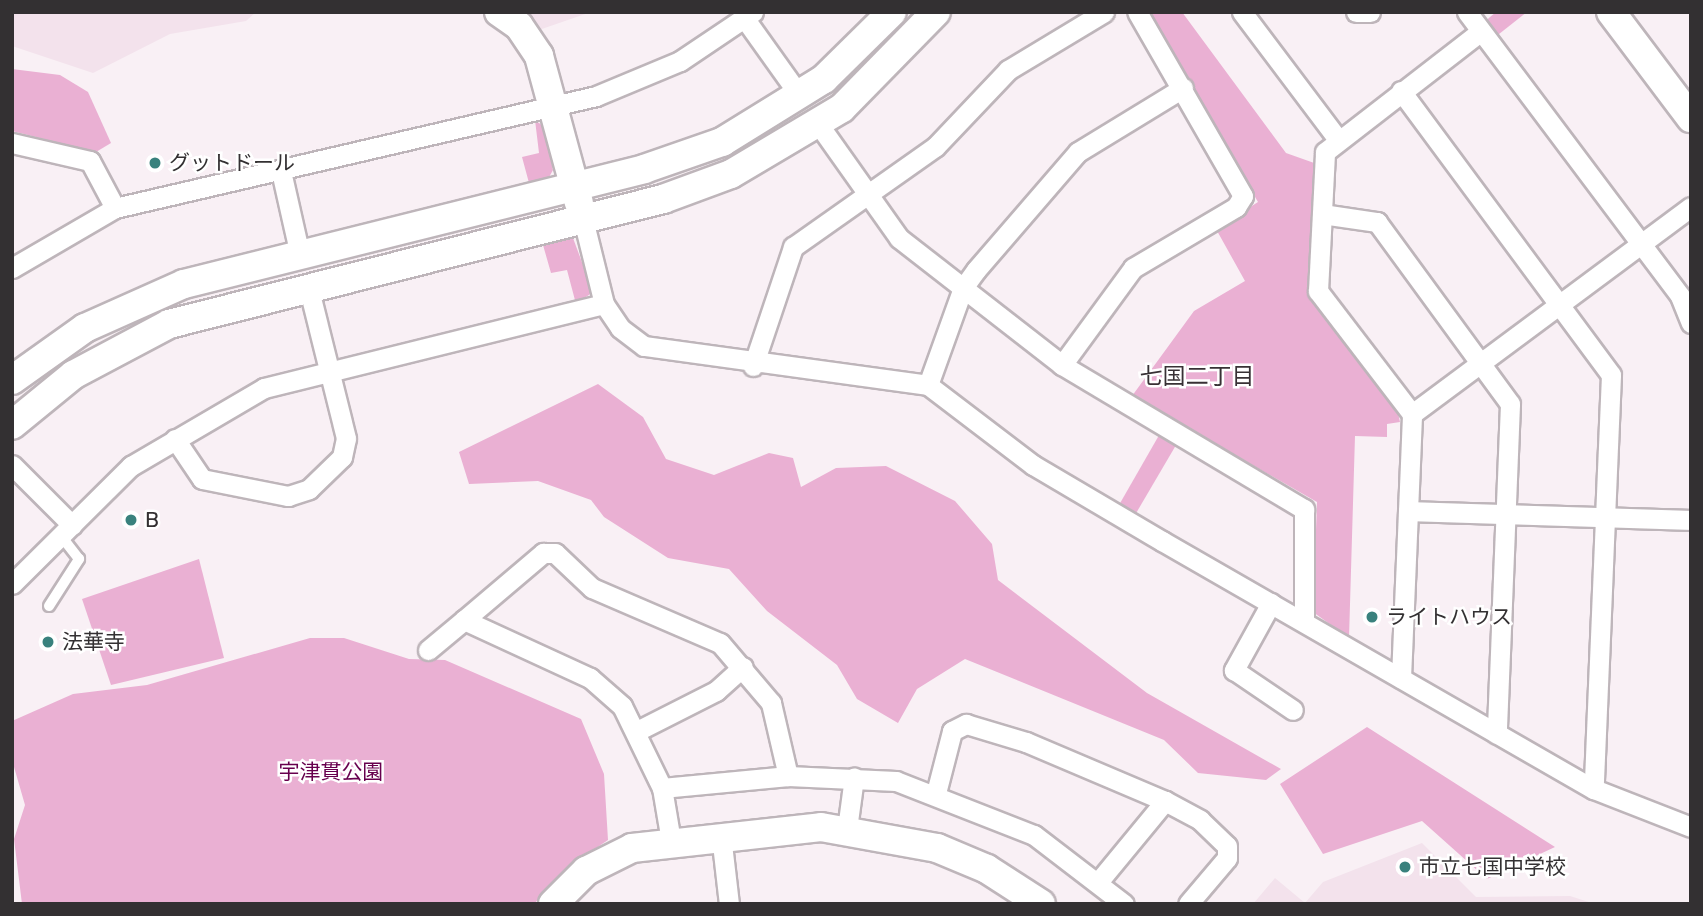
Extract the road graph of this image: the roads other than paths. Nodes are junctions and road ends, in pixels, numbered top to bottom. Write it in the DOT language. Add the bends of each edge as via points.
graph roads {
  1 [pos="499,12"];
  2 [pos="892,12"];
  3 [pos="936,12"];
  4 [pos="1104,12"];
  5 [pos="1137,12"];
  6 [pos="1242,12"];
  7 [pos="1356,12"];
  8 [pos="1370,12"];
  9 [pos="1467,12"];
  10 [pos="1611,12"];
  11 [pos="749,16"];
  12 [pos="1481,31"];
  13 [pos="1184,89"];
  14 [pos="1401,91"];
  15 [pos="800,96"];
  16 [pos="554,107"];
  17 [pos="1691,118"];
  18 [pos="819,125"];
  19 [pos="1337,138"];
  20 [pos="12,143"];
  21 [pos="281,171"];
  22 [pos="574,187"];
  23 [pos="869,195"];
  24 [pos="1691,207"];
  25 [pos="115,208"];
  26 [pos="1322,214"];
  27 [pos="583,219"];
  28 [pos="1642,244"];
  29 [pos="300,255"];
  30 [pos="12,268"];
  31 [pos="308,286"];
  32 [pos="963,288"];
  33 [pos="604,304"];
  34 [pos="1560,304"];
  35 [pos="1691,323"];
  36 [pos="1482,361"];
  37 [pos="1062,365"];
  38 [pos="753,366"];
  39 [pos="329,372"];
  40 [pos="12,380"];
  41 [pos="928,385"];
  42 [pos="1412,414"];
  43 [pos="12,425"];
  44 [pos="175,439"];
  45 [pos="12,465"];
  46 [pos="1408,512"];
  47 [pos="1507,514"];
  48 [pos="1608,516"];
  49 [pos="1691,520"];
  50 [pos="67,530"];
  51 [pos="12,584"];
  52 [pos="1272,603"];
  53 [pos="49,606"];
  54 [pos="464,620"];
  55 [pos="1304,622"];
  56 [pos="428,650"];
  57 [pos="743,667"];
  58 [pos="1401,678"];
  59 [pos="1293,710"];
  60 [pos="637,731"];
  61 [pos="1497,734"];
  62 [pos="788,776"];
  63 [pos="854,777"];
  64 [pos="662,788"];
  65 [pos="1594,789"];
  66 [pos="936,793"];
  67 [pos="1165,801"];
  68 [pos="1691,827"];
  69 [pos="847,828"];
  70 [pos="721,835"];
  71 [pos="671,841"];
  72 [pos="1099,881"];
  73 [pos="553,904"];
  74 [pos="729,904"];
  75 [pos="1041,904"];
  76 [pos="1124,904"];
  77 [pos="1188,904"];
  1 -- 16 [label="street" via="534,45"];
  2 -- 15 [label="street"];
  3 -- 18 [label="street"];
  4 -- 23 [label="street" via="1008,70 935,147"];
  5 -- 13 [label="street"];
  6 -- 19 [label="street"];
  7 -- 8 [label="street"];
  9 -- 12 [label="street"];
  10 -- 17 [label="street"];
  11 -- 15 [label="street"];
  11 -- 16 [label="street" via="641,80"];
  12 -- 14 [label="street"];
  12 -- 28 [label="street"];
  13 -- 32 [label="street" via="1078,152"];
  13 -- 37 [label="street" via="1241,190 1240,202 1133,268"];
  14 -- 19 [label="street"];
  14 -- 34 [label="street"];
  15 -- 22 [label="street" via="696,152"];
  16 -- 21 [label="street"];
  16 -- 22 [label="street"];
  18 -- 23 [label="street"];
  18 -- 27 [label="street" via="731,174"];
  19 -- 26 [label="street" via="1325,152"];
  20 -- 25 [label="street" via="90,162"];
  21 -- 25 [label="street"];
  21 -- 29 [label="street"];
  22 -- 27 [label="street"];
  22 -- 29 [label="street"];
  23 -- 32 [label="street" via="899,238"];
  23 -- 38 [label="street" via="793,247"];
  24 -- 28 [label="street"];
  25 -- 30 [label="street"];
  26 -- 36 [label="street" via="1377,222"];
  26 -- 42 [label="street" via="1318,290"];
  27 -- 31 [label="street"];
  27 -- 33 [label="street"];
  28 -- 34 [label="street"];
  28 -- 35 [label="street" via="1680,296"];
  29 -- 40 [label="street" via="153,295 85,328"];
  31 -- 39 [label="street"];
  31 -- 43 [label="street" via="158,328 73,375"];
  32 -- 37 [label="street"];
  32 -- 41 [label="street"];
  33 -- 38 [label="street" via="620,328 644,346"];
  33 -- 39 [label="street"];
  34 -- 36 [label="street"];
  34 -- 48 [label="street" via="1611,375"];
  36 -- 42 [label="street"];
  36 -- 47 [label="street" via="1510,404"];
  37 -- 55 [label="street" via="1304,509"];
  38 -- 41 [label="street"];
  39 -- 44 [label="street" via="264,388"];
  39 -- 44 [label="street" via="346,447 299,495 202,479"];
  41 -- 52 [label="street" via="1033,465"];
  42 -- 46 [label="street"];
  44 -- 50 [label="street" via="131,466"];
  45 -- 50 [label="street"];
  46 -- 47 [label="street"];
  46 -- 58 [label="street"];
  47 -- 48 [label="street"];
  47 -- 61 [label="street"];
  48 -- 49 [label="street"];
  48 -- 65 [label="street"];
  50 -- 51 [label="street"];
  50 -- 53 [label="lane" via="79,559"];
  52 -- 55 [label="street"];
  52 -- 59 [label="street" via="1234,670"];
  54 -- 56 [label="street"];
  54 -- 57 [label="street" via="551,552 592,587 698,630"];
  54 -- 60 [label="street" via="590,678 622,706"];
  55 -- 58 [label="street"];
  57 -- 60 [label="street" via="716,691"];
  57 -- 62 [label="street" via="772,703"];
  58 -- 61 [label="street"];
  60 -- 64 [label="street"];
  61 -- 65 [label="street"];
  62 -- 63 [label="street"];
  62 -- 64 [label="street"];
  63 -- 66 [label="street"];
  63 -- 69 [label="street"];
  64 -- 71 [label="street"];
  65 -- 68 [label="street"];
  66 -- 67 [label="street" via="952,731 967,724 1026,742"];
  66 -- 72 [label="street" via="1034,835"];
  67 -- 72 [label="street"];
  67 -- 77 [label="street" via="1200,820 1227,846 1227,858"];
  69 -- 70 [label="street"];
  69 -- 75 [label="street" via="963,857"];
  70 -- 71 [label="street"];
  70 -- 74 [label="street"];
  71 -- 73 [label="street" via="609,857"];
  72 -- 76 [label="street"];
}
